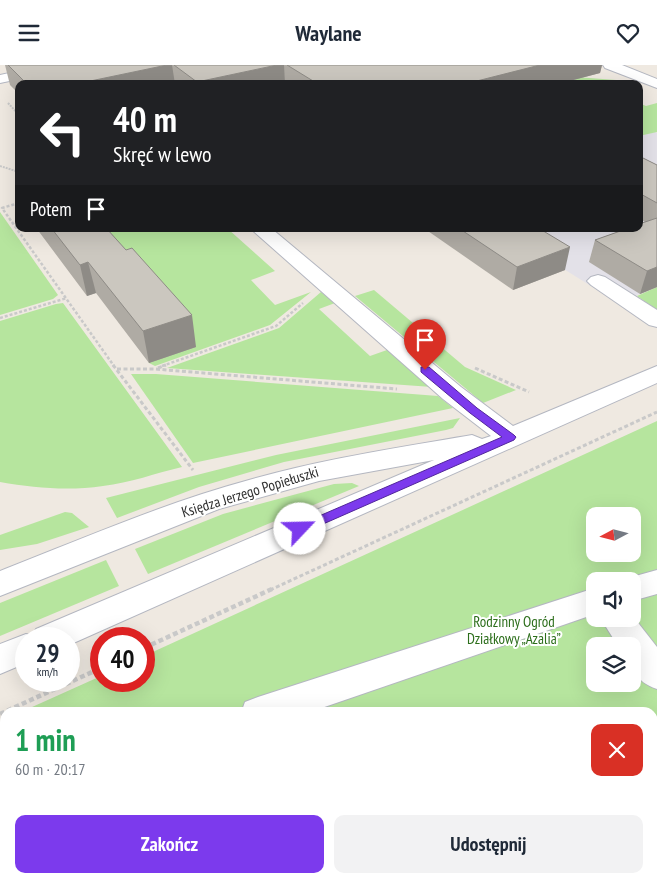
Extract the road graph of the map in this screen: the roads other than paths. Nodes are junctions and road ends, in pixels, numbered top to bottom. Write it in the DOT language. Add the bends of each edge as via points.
graph roads {
  1 [pos="67,65"];
  2 [pos="610,65"];
  3 [pos="80,75"];
  4 [pos="0,79"];
  5 [pos="657,84"];
  6 [pos="265,232"];
  7 [pos="598,281"];
  8 [pos="657,320"];
  9 [pos="657,374"];
  10 [pos="510,437"];
  11 [pos="8,577"];
  12 [pos="657,582"];
  13 [pos="641,586"];
  14 [pos="586,604"];
  15 [pos="75,627"];
  16 [pos="623,627"];
  17 [pos="15,653"];
  18 [pos="0,659"];
  19 [pos="657,674"];
  20 [pos="276,707"];
  1 -- 3 [label="street"];
  1 -- 4 [label="street"];
  2 -- 5 [label="street"];
  6 -- 10 [label="street" via="452,393"];
  7 -- 8 [label="street"];
  9 -- 10 [label="street, Księdza Jerzego Popiełuszki"];
  10 -- 11 [label="street, Księdza Jerzego Popiełuszki" via="319,471 248,490"];
  10 -- 15 [label="street, Księdza Jerzego Popiełuszki"];
  12 -- 13 [label="street"];
  14 -- 20 [label="street"];
  16 -- 19 [label="street"];
  17 -- 18 [label="street"];
}
